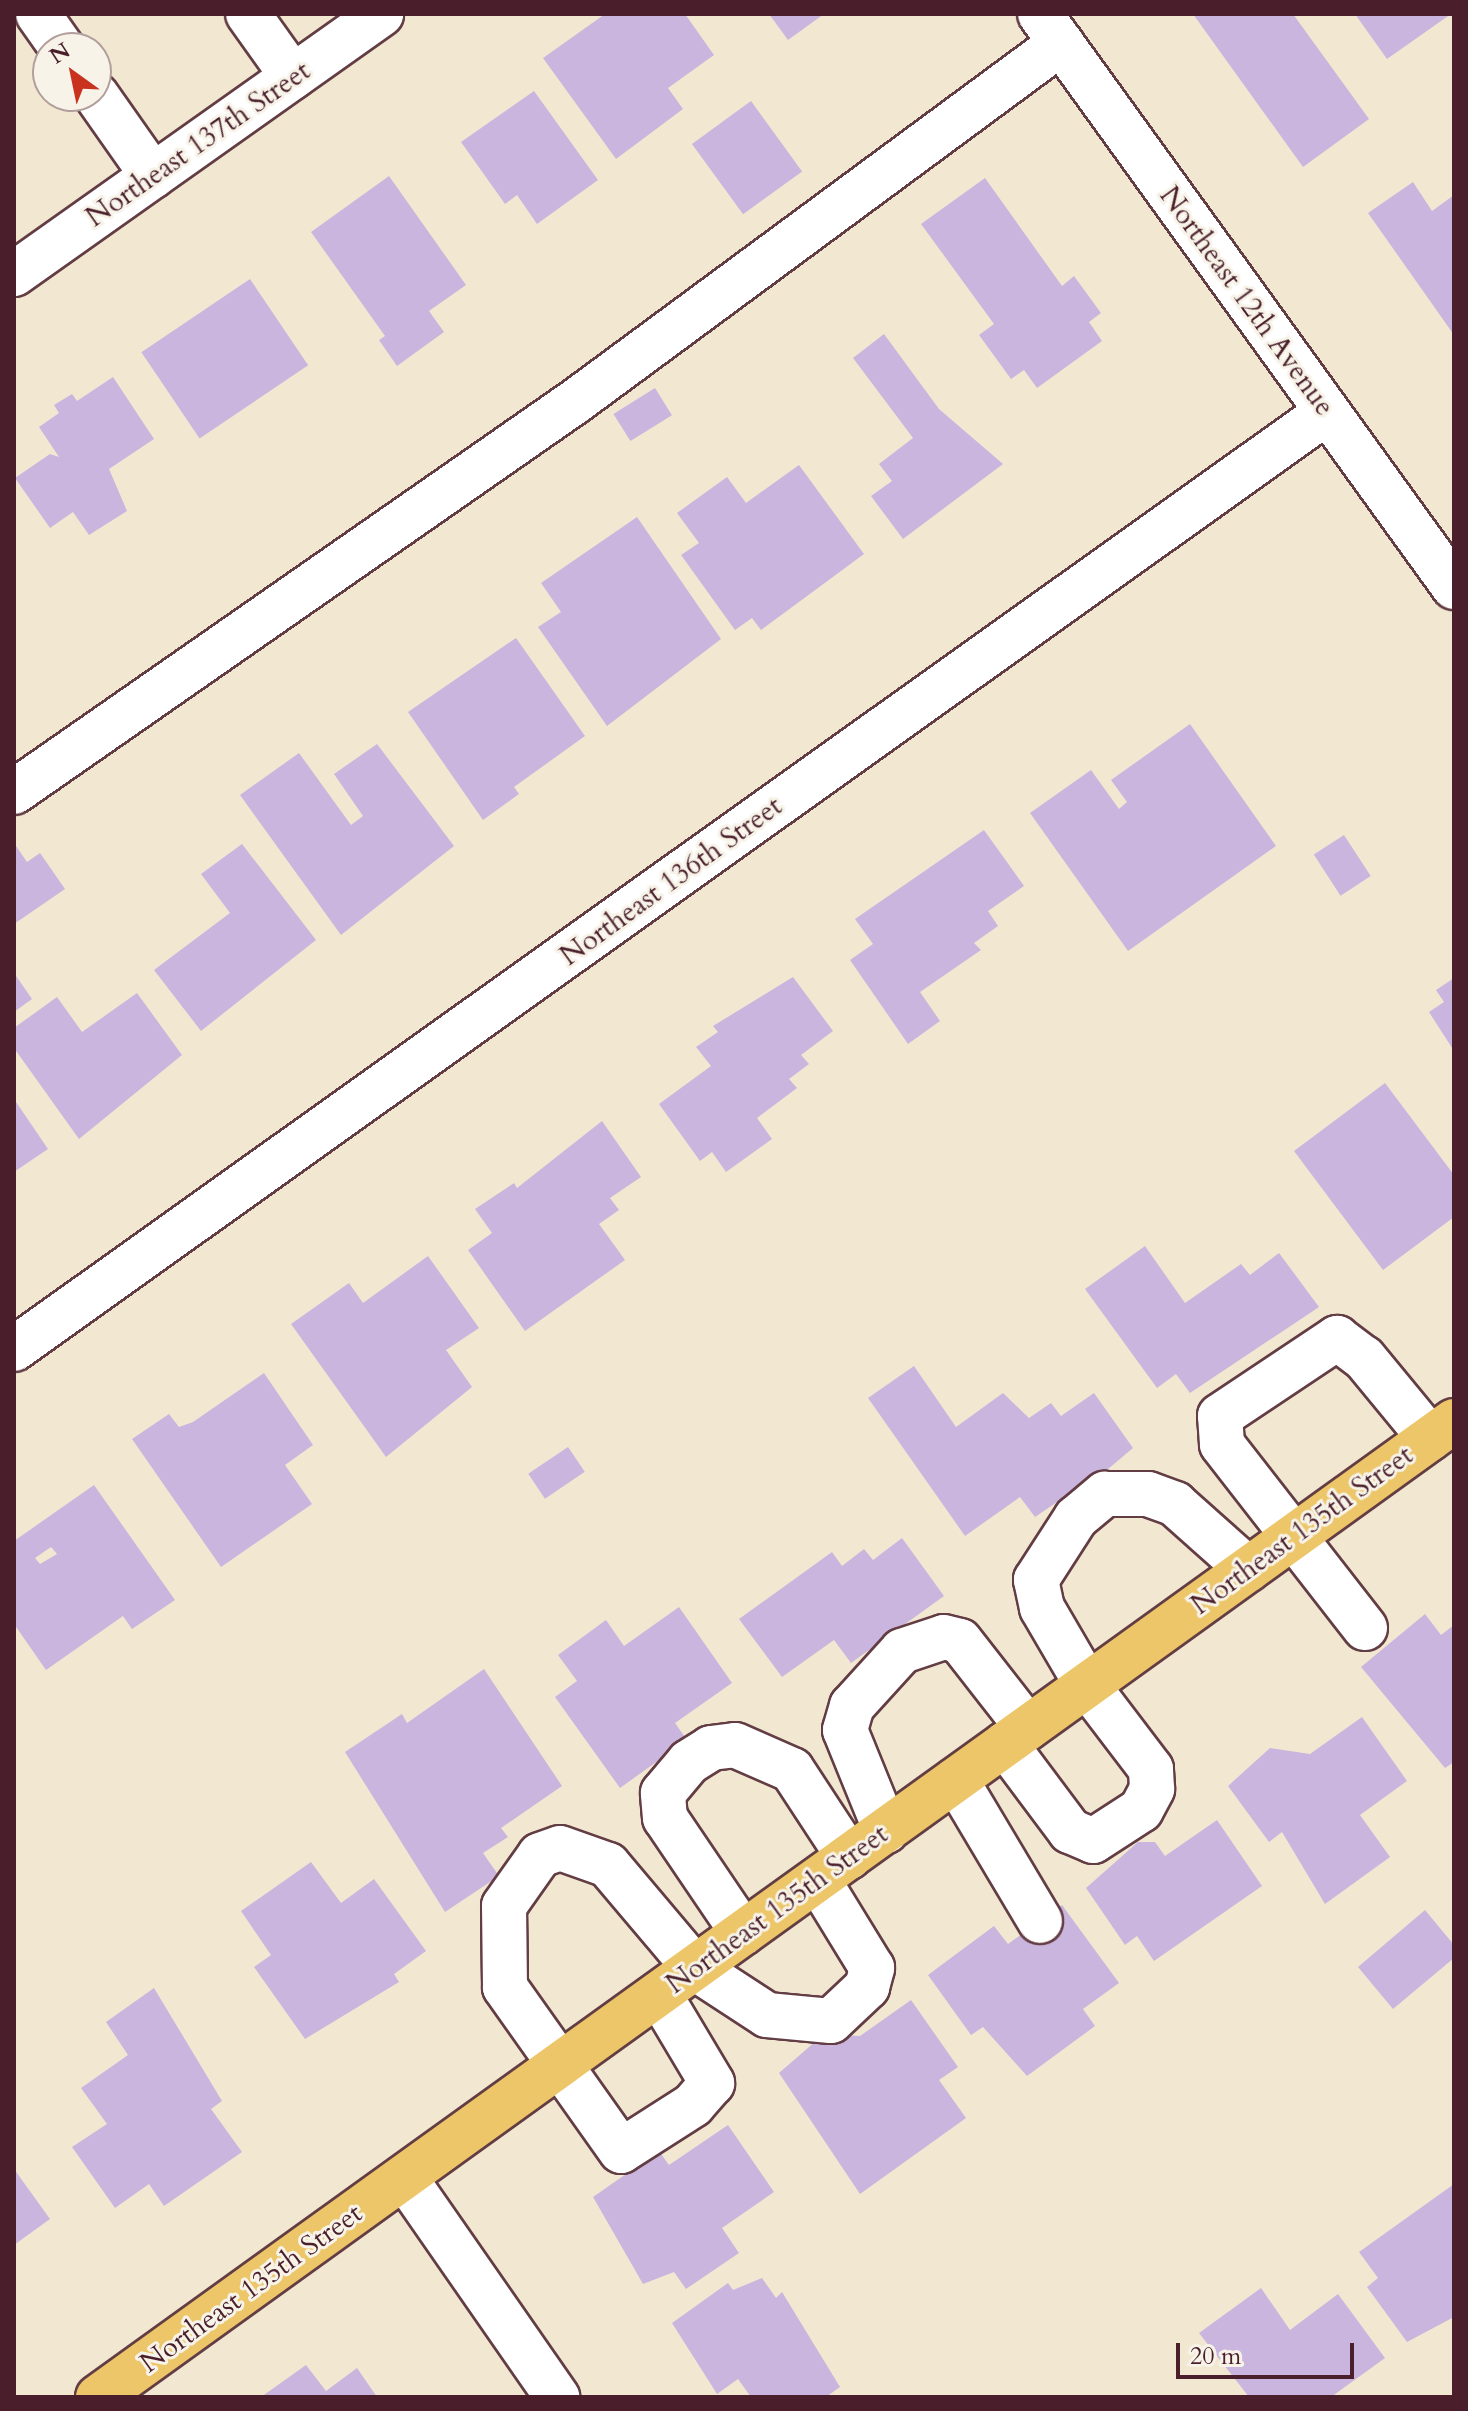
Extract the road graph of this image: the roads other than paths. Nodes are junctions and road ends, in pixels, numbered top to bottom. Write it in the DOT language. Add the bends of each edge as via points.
graph roads {
  1 [pos="38,14"];
  2 [pos="248,14"];
  3 [pos="381,14"];
  4 [pos="1051,29"];
  5 [pos="51,32"];
  6 [pos="293,77"];
  7 [pos="108,112"];
  8 [pos="153,176"];
  9 [pos="14,274"];
  10 [pos="1327,412"];
  11 [pos="1447,562"];
  12 [pos="14,792"];
  13 [pos="14,1349"];
  14 [pos="1442,1429"];
  15 [pos="1297,1535"];
  16 [pos="1248,1569"];
  17 [pos="1365,1628"];
  18 [pos="1087,1685"];
  19 [pos="1016,1736"];
  20 [pos="956,1780"];
  21 [pos="886,1831"];
  22 [pos="834,1868"];
  23 [pos="1040,1921"];
  24 [pos="743,1933"];
  25 [pos="695,1968"];
  26 [pos="659,1994"];
  27 [pos="556,2069"];
  28 [pos="405,2178"];
  29 [pos="98,2397"];
  30 [pos="557,2397"];
  1 -- 5 [label="street"];
  2 -- 6 [label="street"];
  3 -- 6 [label="street, Northeast 137th Street"];
  4 -- 10 [label="street, Northeast 12th Avenue"];
  4 -- 12 [label="street" via="576,401"];
  6 -- 8 [label="street, Northeast 137th Street"];
  7 -- 8 [label="street"];
  8 -- 9 [label="street, Northeast 137th Street"];
  10 -- 11 [label="street, Northeast 12th Avenue"];
  10 -- 13 [label="street, Northeast 136th Street"];
  14 -- 15 [label="main road, Northeast 135th Street"];
  14 -- 15 [label="street" via="1337,1338 1220,1416 1222,1444"];
  15 -- 16 [label="main road, Northeast 135th Street"];
  15 -- 17 [label="street"];
  16 -- 18 [label="main road, Northeast 135th Street"];
  16 -- 18 [label="street" via="1175,1504 1148,1494 1105,1494 1076,1518 1036,1580 1042,1608"];
  18 -- 19 [label="main road, Northeast 135th Street"];
  18 -- 19 [label="street" via="1151,1769 1152,1789 1141,1810 1093,1841 1070,1831"];
  19 -- 20 [label="main road, Northeast 135th Street"];
  19 -- 21 [label="street" via="960,1641 944,1637 902,1651 852,1706 845,1730"];
  20 -- 21 [label="main road, Northeast 135th Street"];
  20 -- 23 [label="street"];
  21 -- 22 [label="main road, Northeast 135th Street"];
  22 -- 24 [label="main road, Northeast 135th Street"];
  22 -- 24 [label="street" via="792,1770 735,1745 711,1748 689,1762 663,1793 665,1818"];
  22 -- 25 [label="street" via="872,1968 867,1987 831,2021 767,2015"];
  24 -- 25 [label="main road, Northeast 135th Street"];
  25 -- 26 [label="main road, Northeast 135th Street"];
  25 -- 27 [label="street" via="608,1865 560,1848 540,1855 504,1906 505,1987"];
  26 -- 27 [label="main road, Northeast 135th Street"];
  26 -- 27 [label="street" via="712,2083 693,2105 621,2151"];
  27 -- 28 [label="main road, Northeast 135th Street"];
  28 -- 29 [label="main road, Northeast 135th Street"];
  28 -- 30 [label="street"];
}
